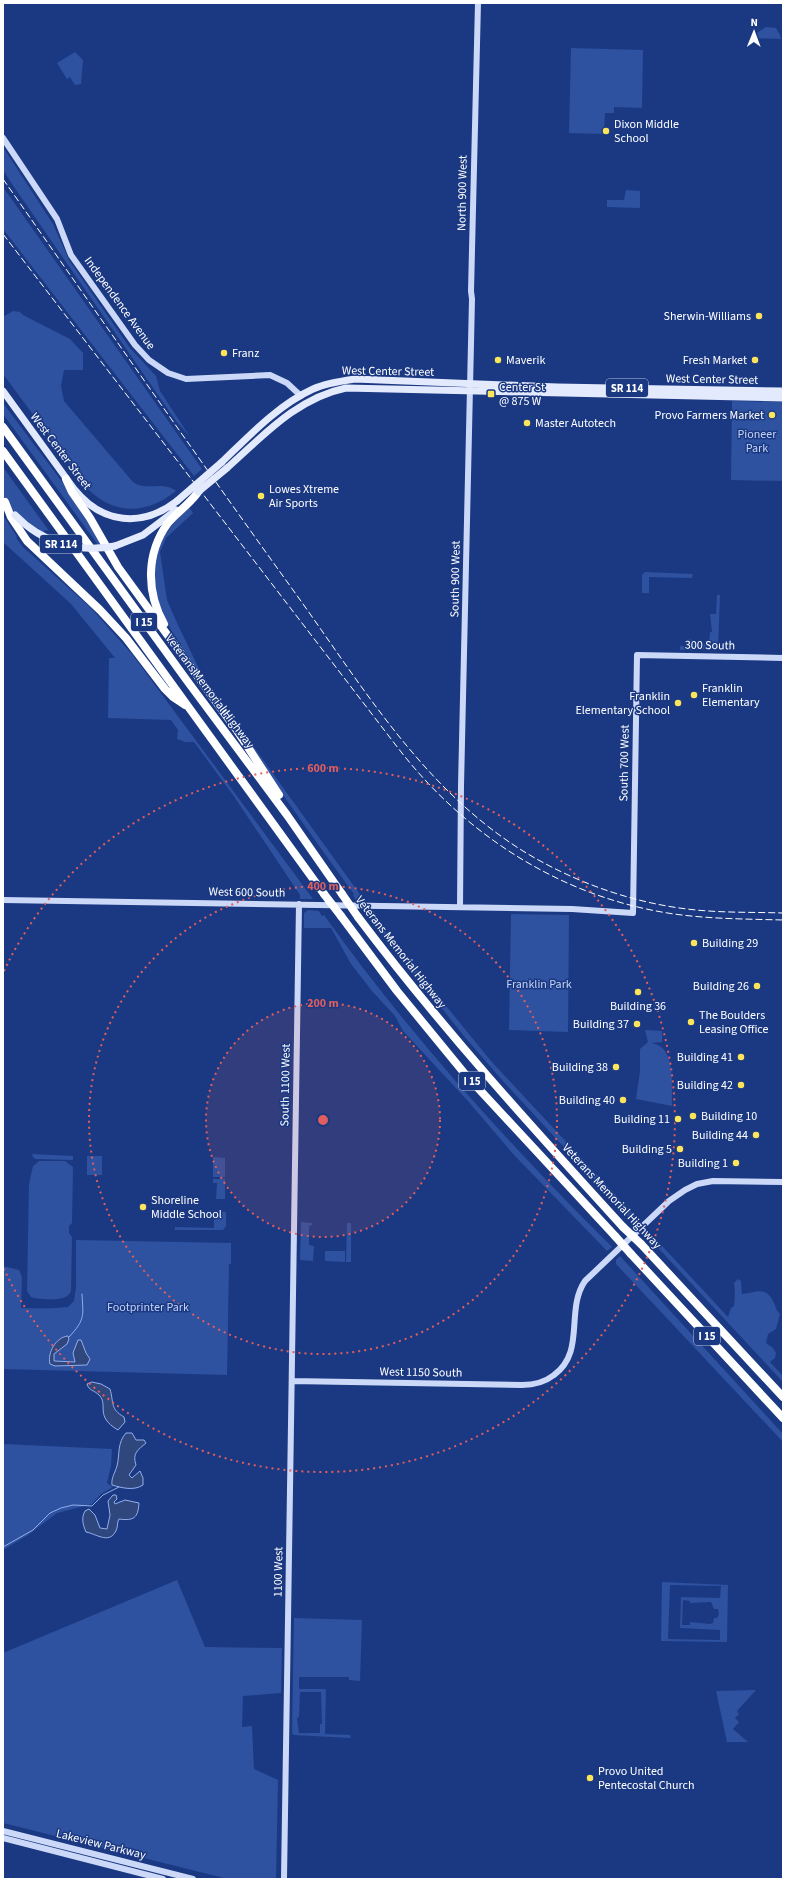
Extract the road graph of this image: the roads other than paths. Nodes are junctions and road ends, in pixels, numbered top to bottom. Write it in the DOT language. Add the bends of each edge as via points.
graph roads {
  1 [pos="478,3"];
  2 [pos="3,138"];
  3 [pos="471,384"];
  4 [pos="349,388"];
  5 [pos="783,390"];
  6 [pos="3,391"];
  7 [pos="471,392"];
  8 [pos="301,396"];
  9 [pos="783,398"];
  10 [pos="3,427"];
  11 [pos="3,451"];
  12 [pos="227,464"];
  13 [pos="66,479"];
  14 [pos="198,492"];
  15 [pos="4,501"];
  16 [pos="180,505"];
  17 [pos="637,655"];
  18 [pos="184,658"];
  19 [pos="783,658"];
  20 [pos="189,707"];
  21 [pos="287,815"];
  22 [pos="3,900"];
  23 [pos="299,904"];
  24 [pos="460,907"];
  25 [pos="631,911"];
  26 [pos="783,1182"];
  27 [pos="294,1266"];
  28 [pos="292,1382"];
  29 [pos="783,1397"];
  30 [pos="783,1418"];
  31 [pos="3,1831"];
  32 [pos="3,1838"];
  33 [pos="163,1879"];
  34 [pos="193,1879"];
  35 [pos="284,1879"];
  1 -- 3 [label="street, North 900 West" via="471,274"];
  2 -- 8 [label="street, Independence Avenue" via="57,219 71,255 135,345 149,360 168,373 186,379 270,375 287,383"];
  3 -- 5 [label="main road, West Center Street / SR 114"];
  3 -- 7 [label="street, South 900 West"];
  3 -- 8 [label="main road, West Center Street / SR 114" via="355,380 325,385"];
  4 -- 7 [label="main road, West Center Street / SR 114"];
  4 -- 8 [label="main road" via="340,386 307,397"];
  4 -- 12 [label="main road, West Center Street / SR 114" via="309,400"];
  6 -- 13 [label="main road, West Center Street / SR 114"];
  7 -- 9 [label="main road, West Center Street / SR 114"];
  7 -- 24 [label="street, South 900 West"];
  8 -- 12 [label="main road, West Center Street / SR 114" via="274,414"];
  10 -- 21 [label="highway, Veterans Memorial Highway / I 15"];
  11 -- 20 [label="highway, I 15"];
  12 -- 14 [label="main road, West Center Street / SR 114, bridge"];
  12 -- 16 [label="main road, West Center Street / SR 114, bridge"];
  13 -- 16 [label="main road, West Center Street / SR 114" via="86,502 99,511 116,517 131,519 152,516"];
  13 -- 18 [label="highway" via="112,557"];
  14 -- 16 [label="highway"];
  15 -- 16 [label="main road, West Center Street / SR 114, bridge" via="15,516 35,532 58,543 89,549 115,546 137,539"];
  15 -- 20 [label="highway" via="27,541 100,610 126,638 165,689"];
  16 -- 18 [label="highway" via="160,536 154,553 151,575 156,608"];
  17 -- 19 [label="street, 300 South"];
  17 -- 25 [label="street, South 700 West"];
  18 -- 21 [label="highway" via="282,799"];
  20 -- 30 [label="highway, I 15, bridge" via="340,916 456,1063"];
  21 -- 29 [label="highway, Veterans Memorial Highway / I 15, bridge" via="358,917 451,1035 623,1227"];
  22 -- 23 [label="street, West 600 South"];
  23 -- 24 [label="street, West 600 South"];
  23 -- 27 [label="street, South 1100 West"];
  24 -- 25 [label="street, West 600 South"];
  26 -- 28 [label="street, West 1150 South" via="719,1180 697,1184 669,1201 587,1278 579,1290 575,1303 574,1342 571,1353 561,1369 541,1382 526,1385"];
  27 -- 28 [label="street, 1100 West"];
  28 -- 35 [label="street, 1100 West"];
  31 -- 34 [label="street, Lakeview Parkway"];
  32 -- 33 [label="street, Lakeview Parkway"];
}
